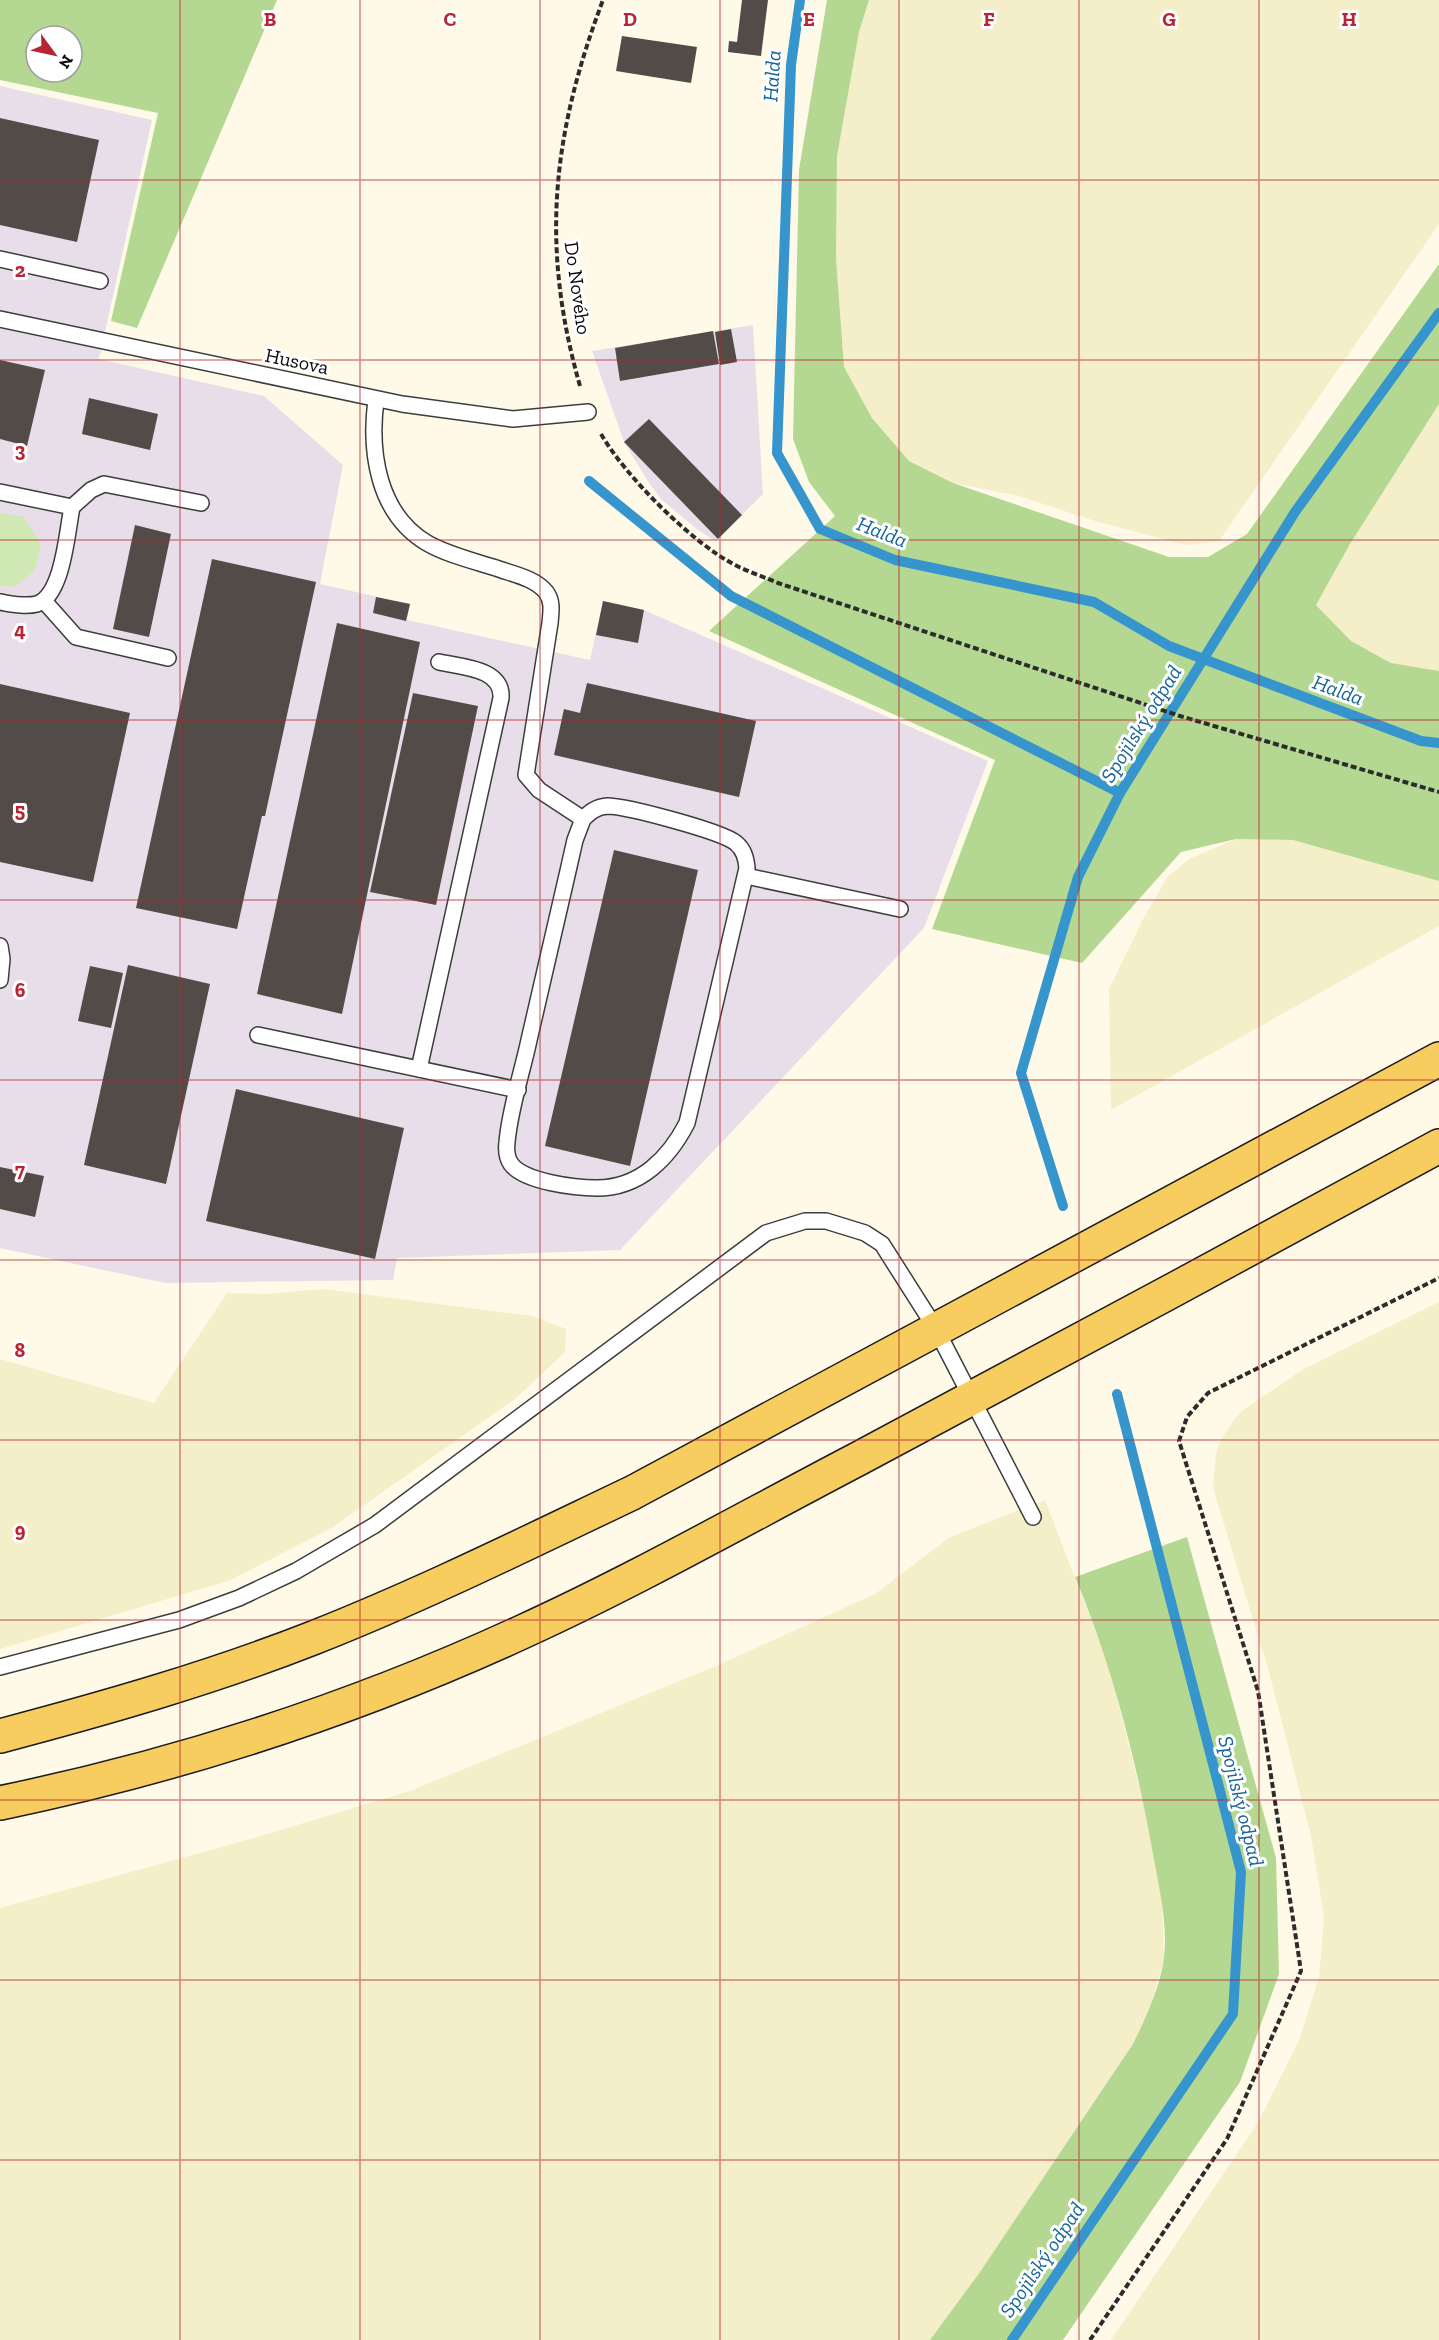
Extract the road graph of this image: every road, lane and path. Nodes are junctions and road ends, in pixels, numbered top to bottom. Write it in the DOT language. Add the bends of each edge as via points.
graph roads {
  1 [pos="603,0"];
  2 [pos="0,259"];
  3 [pos="100,281"];
  4 [pos="0,319"];
  5 [pos="376,400"];
  6 [pos="588,412"];
  7 [pos="0,492"];
  8 [pos="201,503"];
  9 [pos="72,507"];
  10 [pos="44,601"];
  11 [pos="0,602"];
  12 [pos="168,658"];
  13 [pos="439,662"];
  14 [pos="1439,792"];
  15 [pos="583,819"];
  16 [pos="746,876"];
  17 [pos="900,909"];
  18 [pos="0,946"];
  19 [pos="0,980"];
  20 [pos="258,1035"];
  21 [pos="1439,1059"];
  22 [pos="419,1069"];
  23 [pos="518,1090"];
  24 [pos="1439,1146"];
  25 [pos="1439,1278"];
  26 [pos="936,1329"];
  27 [pos="972,1398"];
  28 [pos="1033,1517"];
  29 [pos="0,1667"];
  30 [pos="0,1736"];
  31 [pos="0,1803"];
  32 [pos="1090,2340"];
  1 -- 6 [label="path, Do Nového" via="567,119 554,225 556,268"];
  2 -- 3 [label="lane"];
  4 -- 5 [label="lane, Husova"];
  5 -- 6 [label="lane, Husova" via="513,419"];
  5 -- 15 [label="lane" via="374,435 379,474 389,504 399,519 429,544 525,578 546,591 550,623 526,775 539,790"];
  6 -- 14 [label="path, Do Nového" via="626,471 700,542 735,565 778,583 1180,716"];
  7 -- 9 [label="lane"];
  8 -- 9 [label="lane" via="104,484"];
  9 -- 10 [label="lane" via="54,589"];
  10 -- 11 [label="lane" via="28,605"];
  10 -- 12 [label="lane" via="76,637"];
  13 -- 22 [label="lane" via="493,677 500,686 501,698"];
  15 -- 16 [label="lane" via="598,808 615,807 719,834 742,849"];
  15 -- 23 [label="lane"];
  16 -- 17 [label="lane"];
  16 -- 23 [label="lane" via="693,1104 678,1141 656,1166 631,1181 604,1188 540,1180 517,1171 510,1162 507,1143"];
  18 -- 19 [label="lane"];
  20 -- 22 [label="lane"];
  21 -- 26 [label="main road"];
  22 -- 23 [label="lane"];
  24 -- 27 [label="main road"];
  25 -- 32 [label="path" via="1208,1393 1187,1417 1179,1441 1258,1691 1301,1971 1227,2139"];
  26 -- 27 [label="lane"];
  26 -- 29 [label="lane" via="882,1244 865,1233 826,1221 785,1226 766,1233 385,1518 336,1549 248,1593 179,1620"];
  26 -- 30 [label="main road" via="633,1492 411,1598 210,1675"];
  27 -- 28 [label="lane"];
  27 -- 31 [label="main road" via="638,1575 523,1632 426,1673 227,1743 126,1773"];
}
